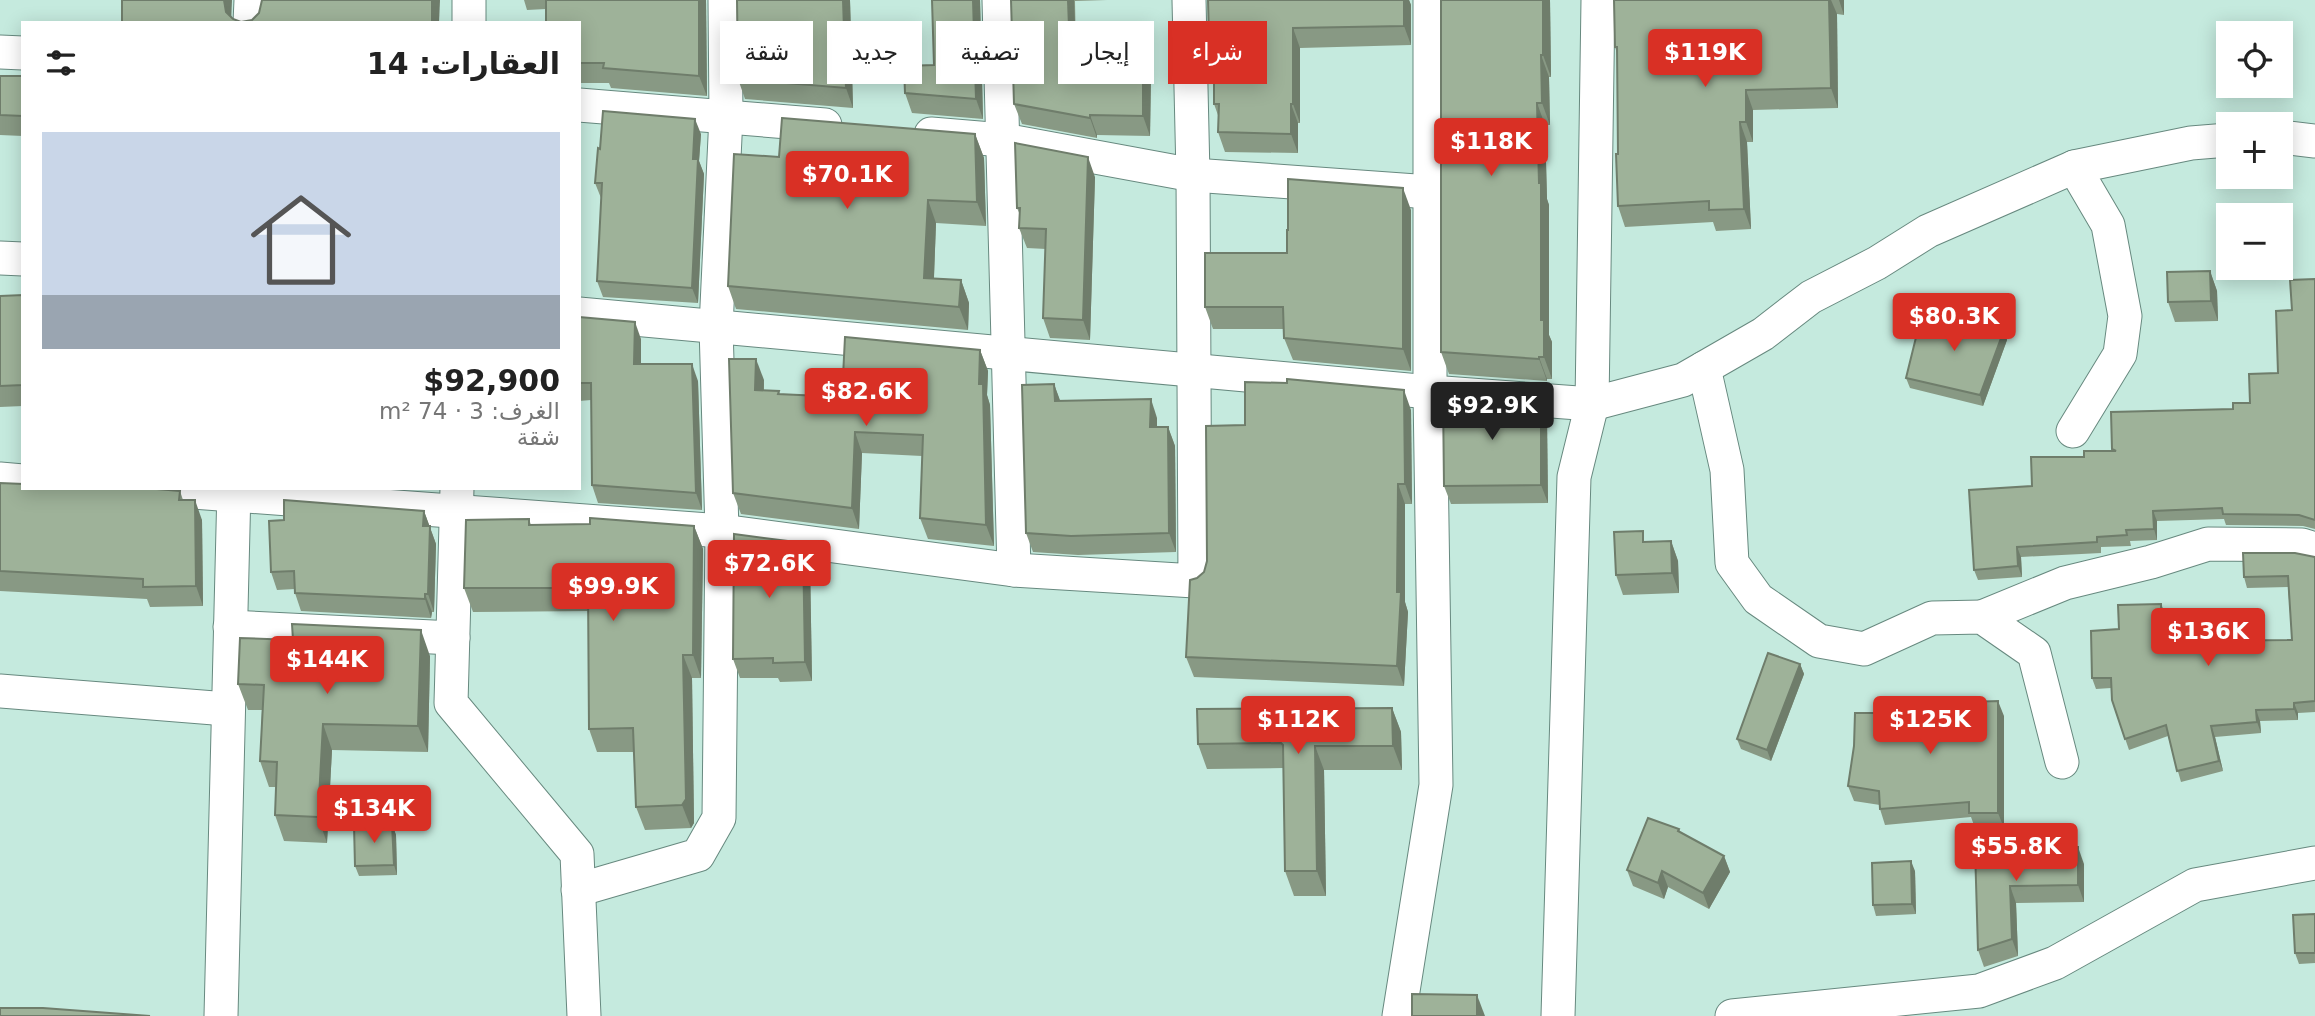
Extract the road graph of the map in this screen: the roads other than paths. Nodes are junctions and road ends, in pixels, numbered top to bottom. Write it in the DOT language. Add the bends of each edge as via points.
graph roads {
  1 [pos="251,0"];
  2 [pos="469,0"];
  3 [pos="724,0"];
  4 [pos="999,0"];
  5 [pos="1189,0"];
  6 [pos="1430,0"];
  7 [pos="1598,0"];
  8 [pos="250,21"];
  9 [pos="469,21"];
  10 [pos="0,52"];
  11 [pos="21,53"];
  12 [pos="581,105"];
  13 [pos="726,116"];
  14 [pos="851,127"];
  15 [pos="906,132"];
  16 [pos="2293,138"];
  17 [pos="1003,140"];
  18 [pos="2315,141"];
  19 [pos="2216,142"];
  20 [pos="2074,167"];
  21 [pos="1193,175"];
  22 [pos="1430,192"];
  23 [pos="0,258"];
  24 [pos="21,259"];
  25 [pos="581,314"];
  26 [pos="716,327"];
  27 [pos="1008,352"];
  28 [pos="1704,368"];
  29 [pos="1192,370"];
  30 [pos="1430,392"];
  31 [pos="1592,404"];
  32 [pos="2073,431"];
  33 [pos="0,479"];
  34 [pos="21,481"];
  35 [pos="202,490"];
  36 [pos="234,491"];
  37 [pos="457,499"];
  38 [pos="722,531"];
  39 [pos="2315,549"];
  40 [pos="1014,570"];
  41 [pos="1982,617"];
  42 [pos="230,627"];
  43 [pos="453,638"];
  44 [pos="0,691"];
  45 [pos="227,709"];
  46 [pos="2062,762"];
  47 [pos="2315,863"];
  48 [pos="578,890"];
  49 [pos="221,1016"];
  50 [pos="584,1016"];
  51 [pos="1399,1016"];
  52 [pos="1558,1016"];
  53 [pos="1732,1016"];
  1 -- 8 [label="street"];
  2 -- 9 [label="street"];
  3 -- 13 [label="street"];
  4 -- 17 [label="street"];
  5 -- 21 [label="street"];
  6 -- 22 [label="street"];
  7 -- 31 [label="street"];
  10 -- 11 [label="street"];
  12 -- 13 [label="street"];
  13 -- 14 [label="street"];
  13 -- 26 [label="street"];
  15 -- 17 [label="street"];
  16 -- 18 [label="street"];
  17 -- 21 [label="street"];
  17 -- 27 [label="street"];
  19 -- 20 [label="street"];
  20 -- 28 [label="street" via="1928,230 1811,297 1763,334"];
  20 -- 32 [label="street" via="2108,225 2124,316 2120,354"];
  21 -- 22 [label="street"];
  21 -- 29 [label="street"];
  22 -- 30 [label="street"];
  23 -- 24 [label="street"];
  25 -- 26 [label="street"];
  26 -- 27 [label="street"];
  26 -- 38 [label="street"];
  27 -- 29 [label="street"];
  27 -- 40 [label="street"];
  28 -- 31 [label="street" via="1683,380"];
  28 -- 41 [label="street" via="1727,470 1732,563 1758,599 1819,641 1864,649 1932,618"];
  29 -- 30 [label="street"];
  29 -- 40 [label="street" via="1195,581"];
  30 -- 31 [label="street"];
  30 -- 51 [label="street" via="1436,785"];
  31 -- 52 [label="street" via="1574,477"];
  33 -- 34 [label="street"];
  35 -- 36 [label="street"];
  36 -- 37 [label="street"];
  36 -- 42 [label="street"];
  37 -- 38 [label="street"];
  37 -- 43 [label="street"];
  38 -- 40 [label="street"];
  38 -- 48 [label="street" via="719,818 698,855"];
  39 -- 41 [label="street" via="2208,544 2065,583"];
  41 -- 46 [label="street" via="2034,653"];
  42 -- 43 [label="street"];
  42 -- 45 [label="street"];
  43 -- 48 [label="street" via="450,703 577,854"];
  44 -- 45 [label="street"];
  45 -- 49 [label="street"];
  47 -- 53 [label="street" via="2195,885 2055,963 1979,991"];
  48 -- 50 [label="street"];
}
